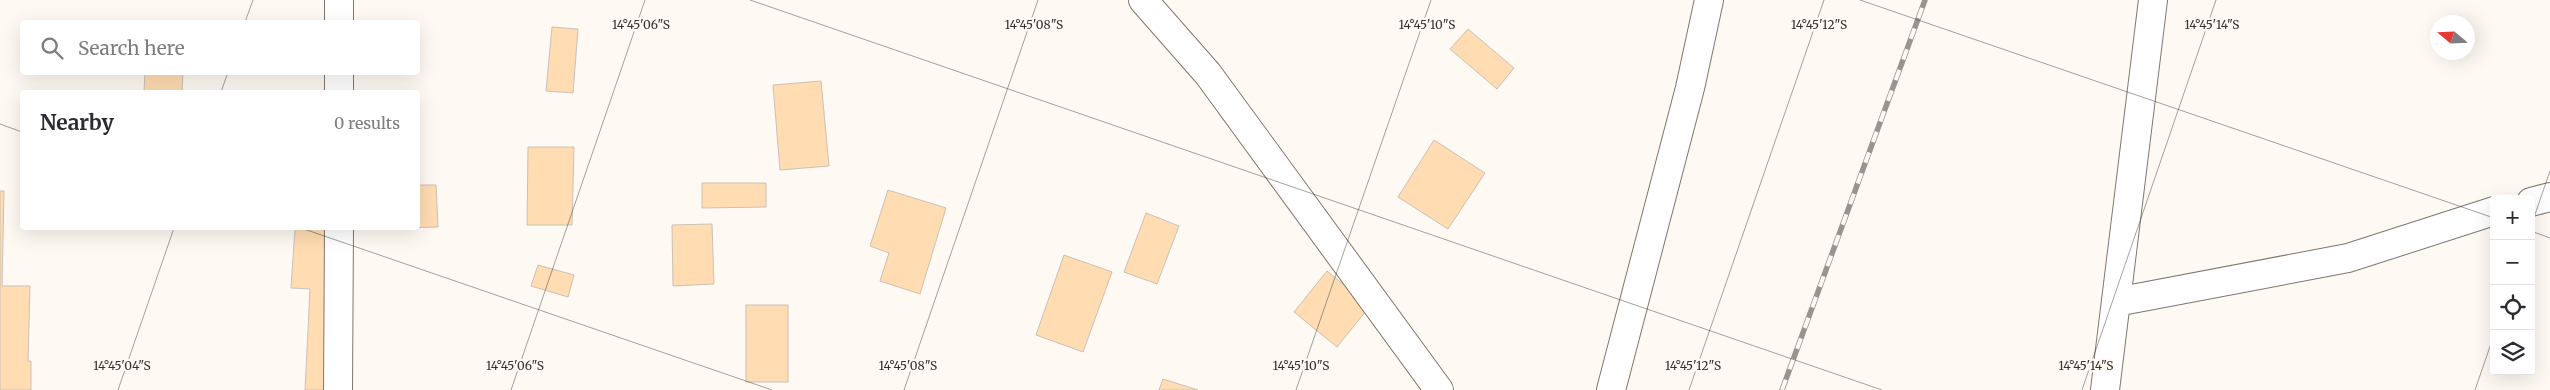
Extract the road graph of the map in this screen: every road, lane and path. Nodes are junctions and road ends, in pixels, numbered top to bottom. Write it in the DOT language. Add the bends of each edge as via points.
graph roads {
  1 [pos="340,0"];
  2 [pos="1143,0"];
  3 [pos="1709,0"];
  4 [pos="2153,0"];
  5 [pos="339,20"];
  6 [pos="339,75"];
  7 [pos="339,90"];
  8 [pos="2550,197"];
  9 [pos="2535,201"];
  10 [pos="2490,212"];
  11 [pos="339,230"];
  12 [pos="2116,302"];
  13 [pos="338,390"];
  14 [pos="1440,390"];
  15 [pos="1611,390"];
  16 [pos="2104,390"];
  1 -- 5 [label="street"];
  2 -- 14 [label="street" via="1208,74"];
  3 -- 15 [label="street" via="1690,88"];
  4 -- 12 [label="street"];
  6 -- 7 [label="street"];
  8 -- 9 [label="street"];
  10 -- 12 [label="street" via="2348,258"];
  11 -- 13 [label="street"];
  12 -- 16 [label="street"];
}
